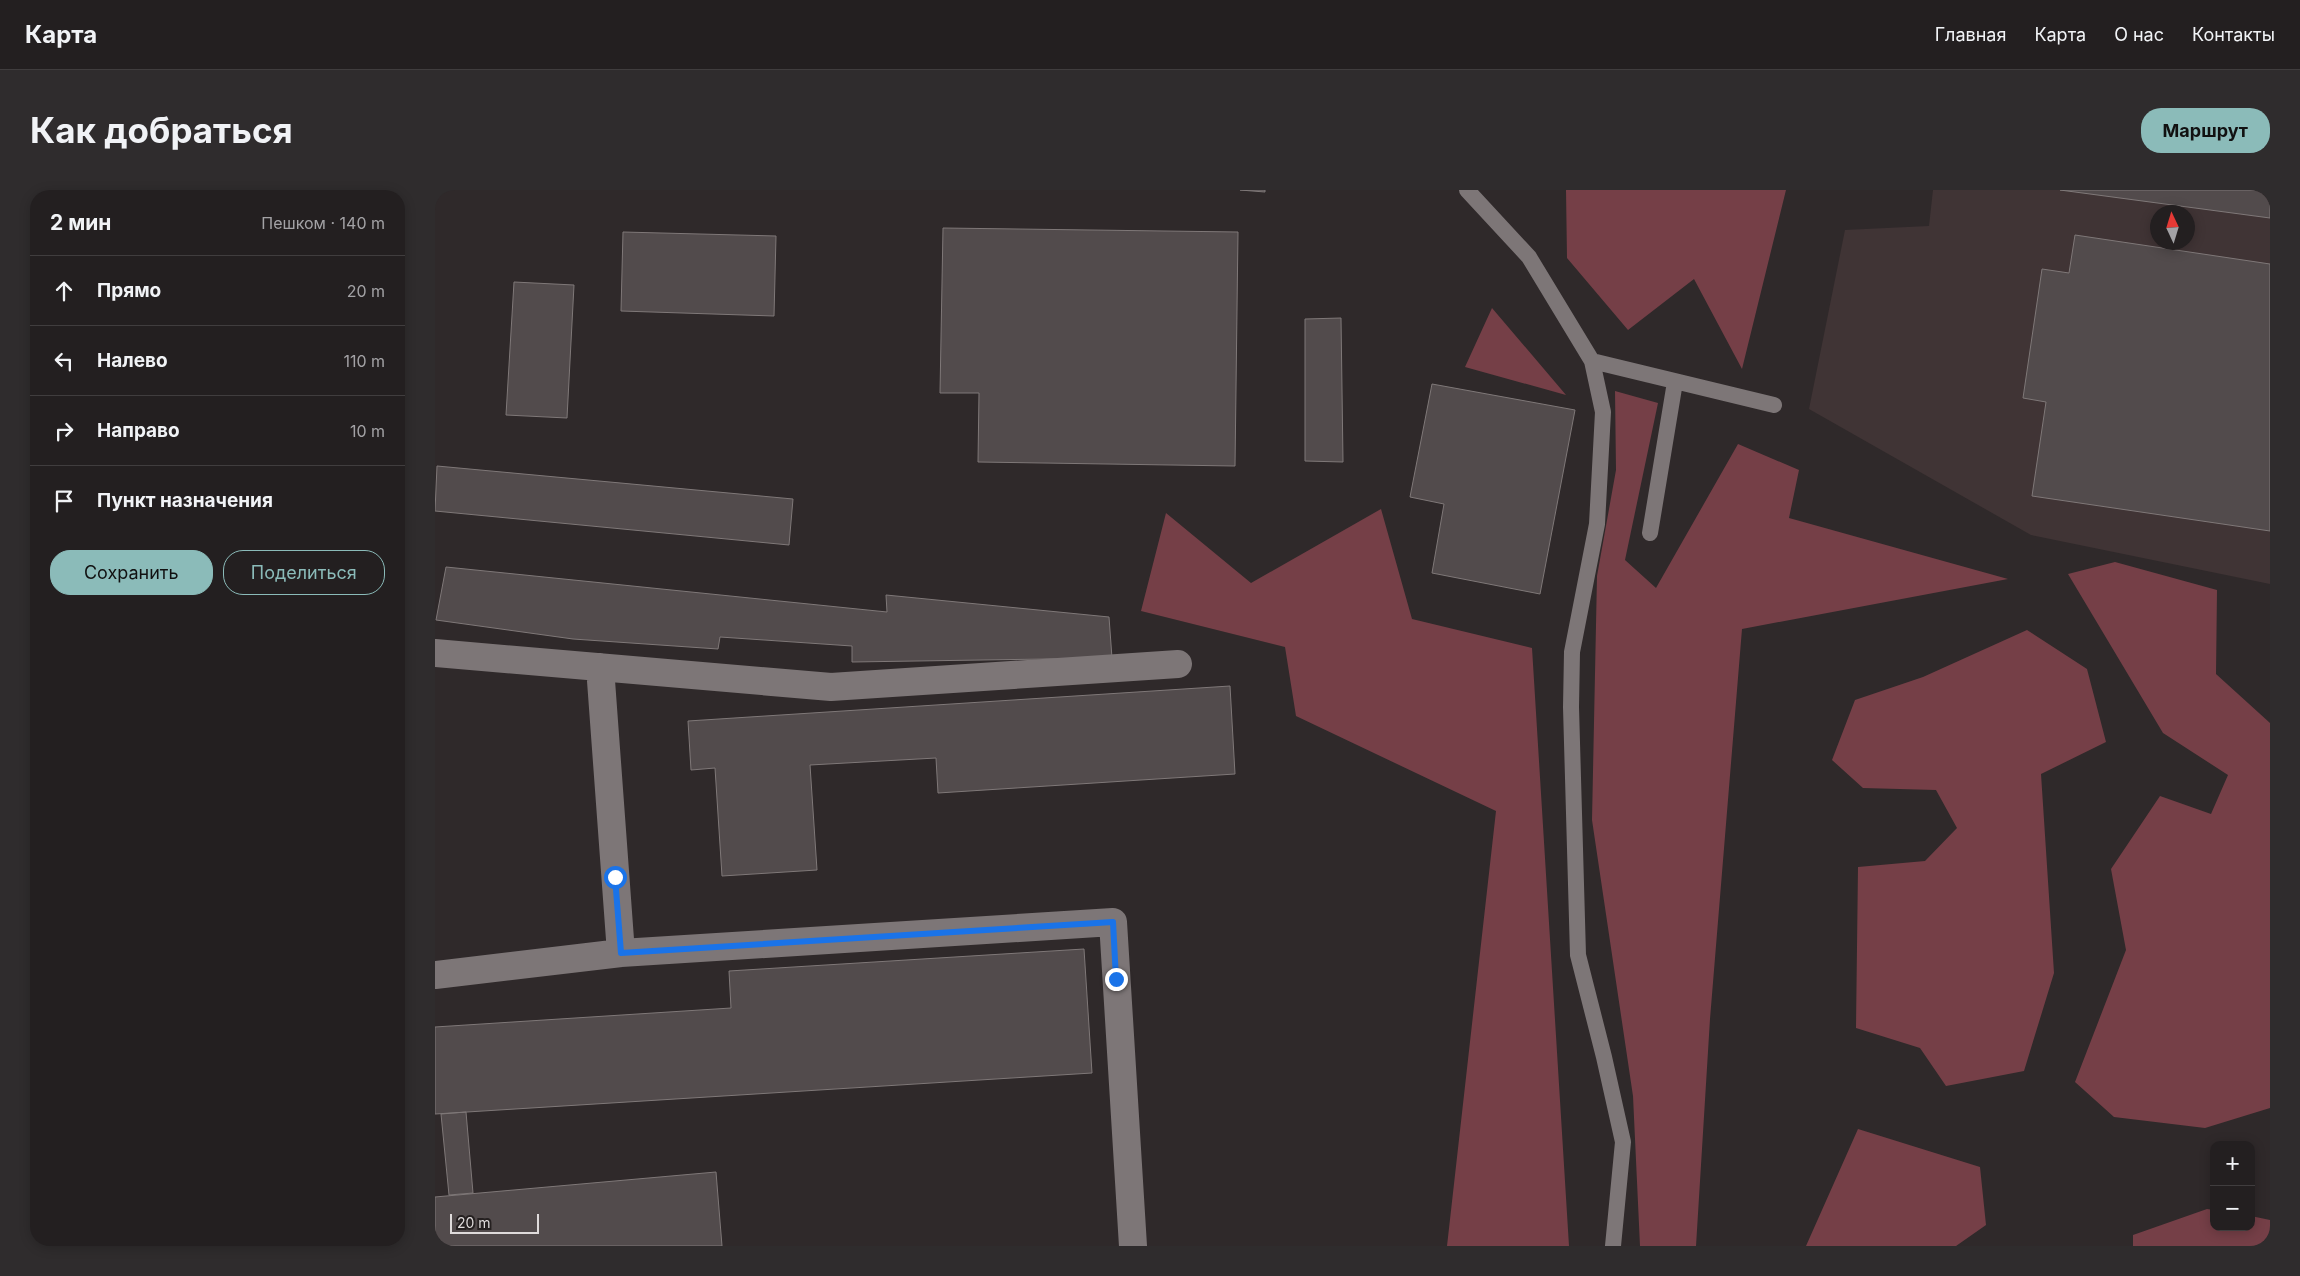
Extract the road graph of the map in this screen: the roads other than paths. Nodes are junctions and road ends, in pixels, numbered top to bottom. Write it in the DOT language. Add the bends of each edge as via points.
graph roads {
  1 [pos="1467,190"];
  2 [pos="1592,361"];
  3 [pos="1675,382"];
  4 [pos="1774,406"];
  5 [pos="1650,533"];
  6 [pos="435,653"];
  7 [pos="1179,664"];
  8 [pos="599,667"];
  9 [pos="621,953"];
  10 [pos="435,976"];
  11 [pos="1133,1246"];
  12 [pos="1613,1246"];
  1 -- 2 [label="lane" via="1529,257"];
  2 -- 3 [label="lane"];
  2 -- 12 [label="lane" via="1603,412 1597,524 1572,652 1571,707 1578,955 1623,1142"];
  3 -- 4 [label="lane"];
  3 -- 5 [label="lane"];
  6 -- 8 [label="street"];
  7 -- 8 [label="street" via="831,687"];
  8 -- 9 [label="street"];
  9 -- 10 [label="street"];
  9 -- 11 [label="street" via="1113,922"];
}
